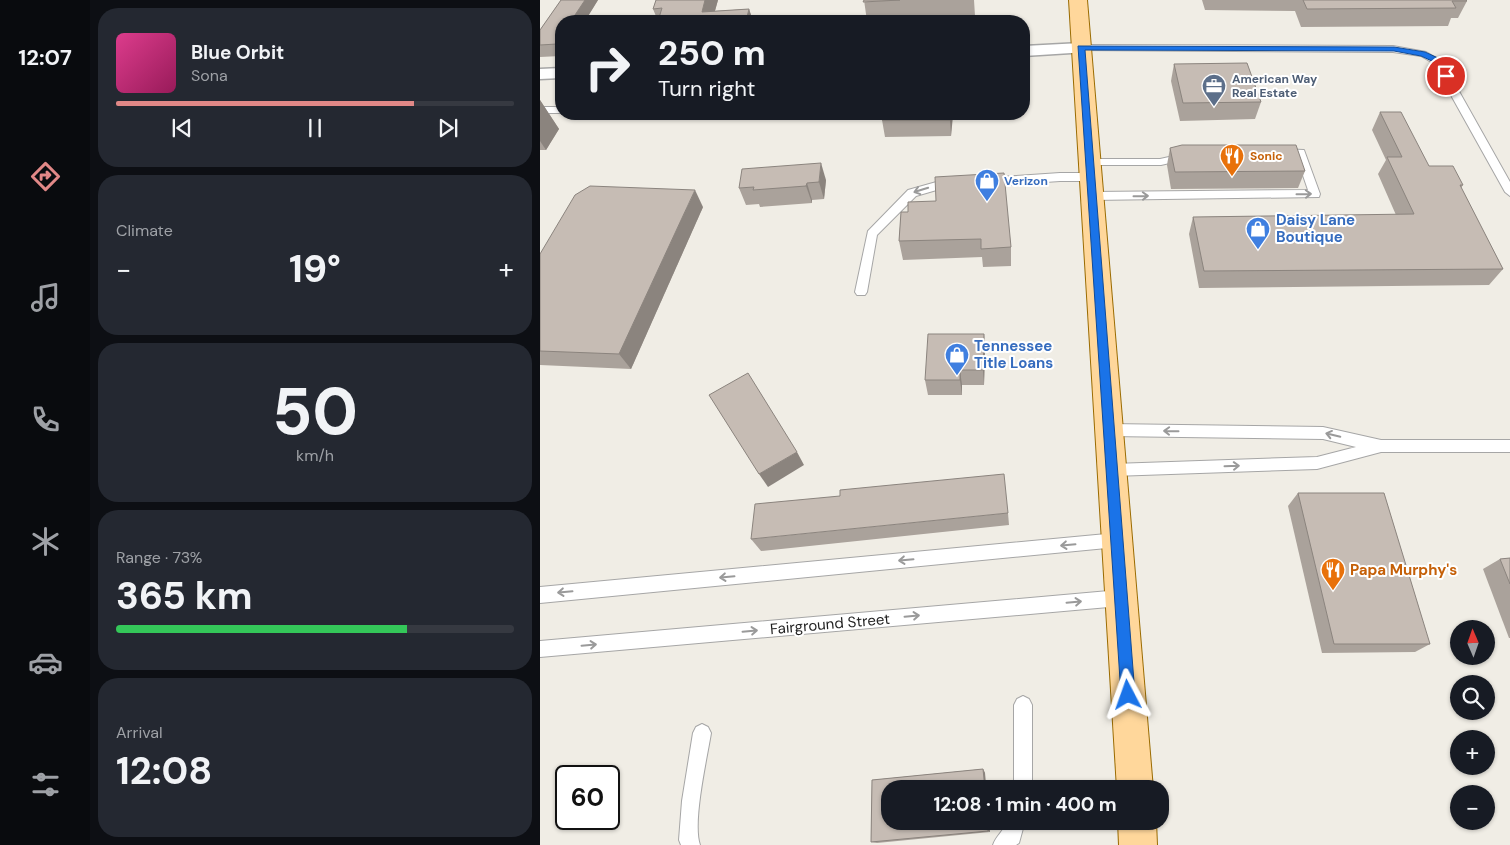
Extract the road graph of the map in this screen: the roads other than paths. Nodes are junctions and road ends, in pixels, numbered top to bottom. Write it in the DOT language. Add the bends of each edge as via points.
graph roads {
  1 [pos="1078,0"];
  2 [pos="1081,48"];
  3 [pos="1030,51"];
  4 [pos="555,73"];
  5 [pos="540,74"];
  6 [pos="540,110"];
  7 [pos="555,110"];
  8 [pos="1272,152"];
  9 [pos="1199,155"];
  10 [pos="1091,179"];
  11 [pos="1510,192"];
  12 [pos="861,292"];
  13 [pos="1109,430"];
  14 [pos="1381,446"];
  15 [pos="1510,446"];
  16 [pos="1113,470"];
  17 [pos="1117,540"];
  18 [pos="540,595"];
  19 [pos="1120,598"];
  20 [pos="540,649"];
  21 [pos="1023,705"];
  22 [pos="702,733"];
  23 [pos="1023,780"];
  24 [pos="1133,780"];
  25 [pos="1014,830"];
  26 [pos="1137,830"];
  27 [pos="691,845"];
  28 [pos="1002,845"];
  29 [pos="1138,845"];
  1 -- 2 [label="main road"];
  2 -- 3 [label="street"];
  2 -- 10 [label="main road"];
  2 -- 11 [label="lane" via="1394,49 1423,54 1438,61"];
  4 -- 5 [label="street"];
  6 -- 7 [label="lane"];
  10 -- 8 [label="lane, one-way" via="1315,194 1300,152"];
  9 -- 10 [label="lane" via="1172,158"];
  10 -- 12 [label="lane, one-way" via="1060,177 972,182 940,185 912,193 872,234"];
  10 -- 13 [label="main road"];
  14 -- 13 [label="lane, one-way" via="1323,433"];
  13 -- 16 [label="main road"];
  14 -- 15 [label="lane"];
  16 -- 14 [label="lane, one-way" via="1317,463"];
  16 -- 17 [label="main road"];
  17 -- 18 [label="lane, one-way"];
  17 -- 19 [label="main road"];
  20 -- 19 [label="lane, Fairground Street, one-way"];
  19 -- 24 [label="main road"];
  21 -- 23 [label="lane"];
  22 -- 27 [label="lane" via="688,840"];
  25 -- 28 [label="lane"];
  26 -- 29 [label="main road"];
}
